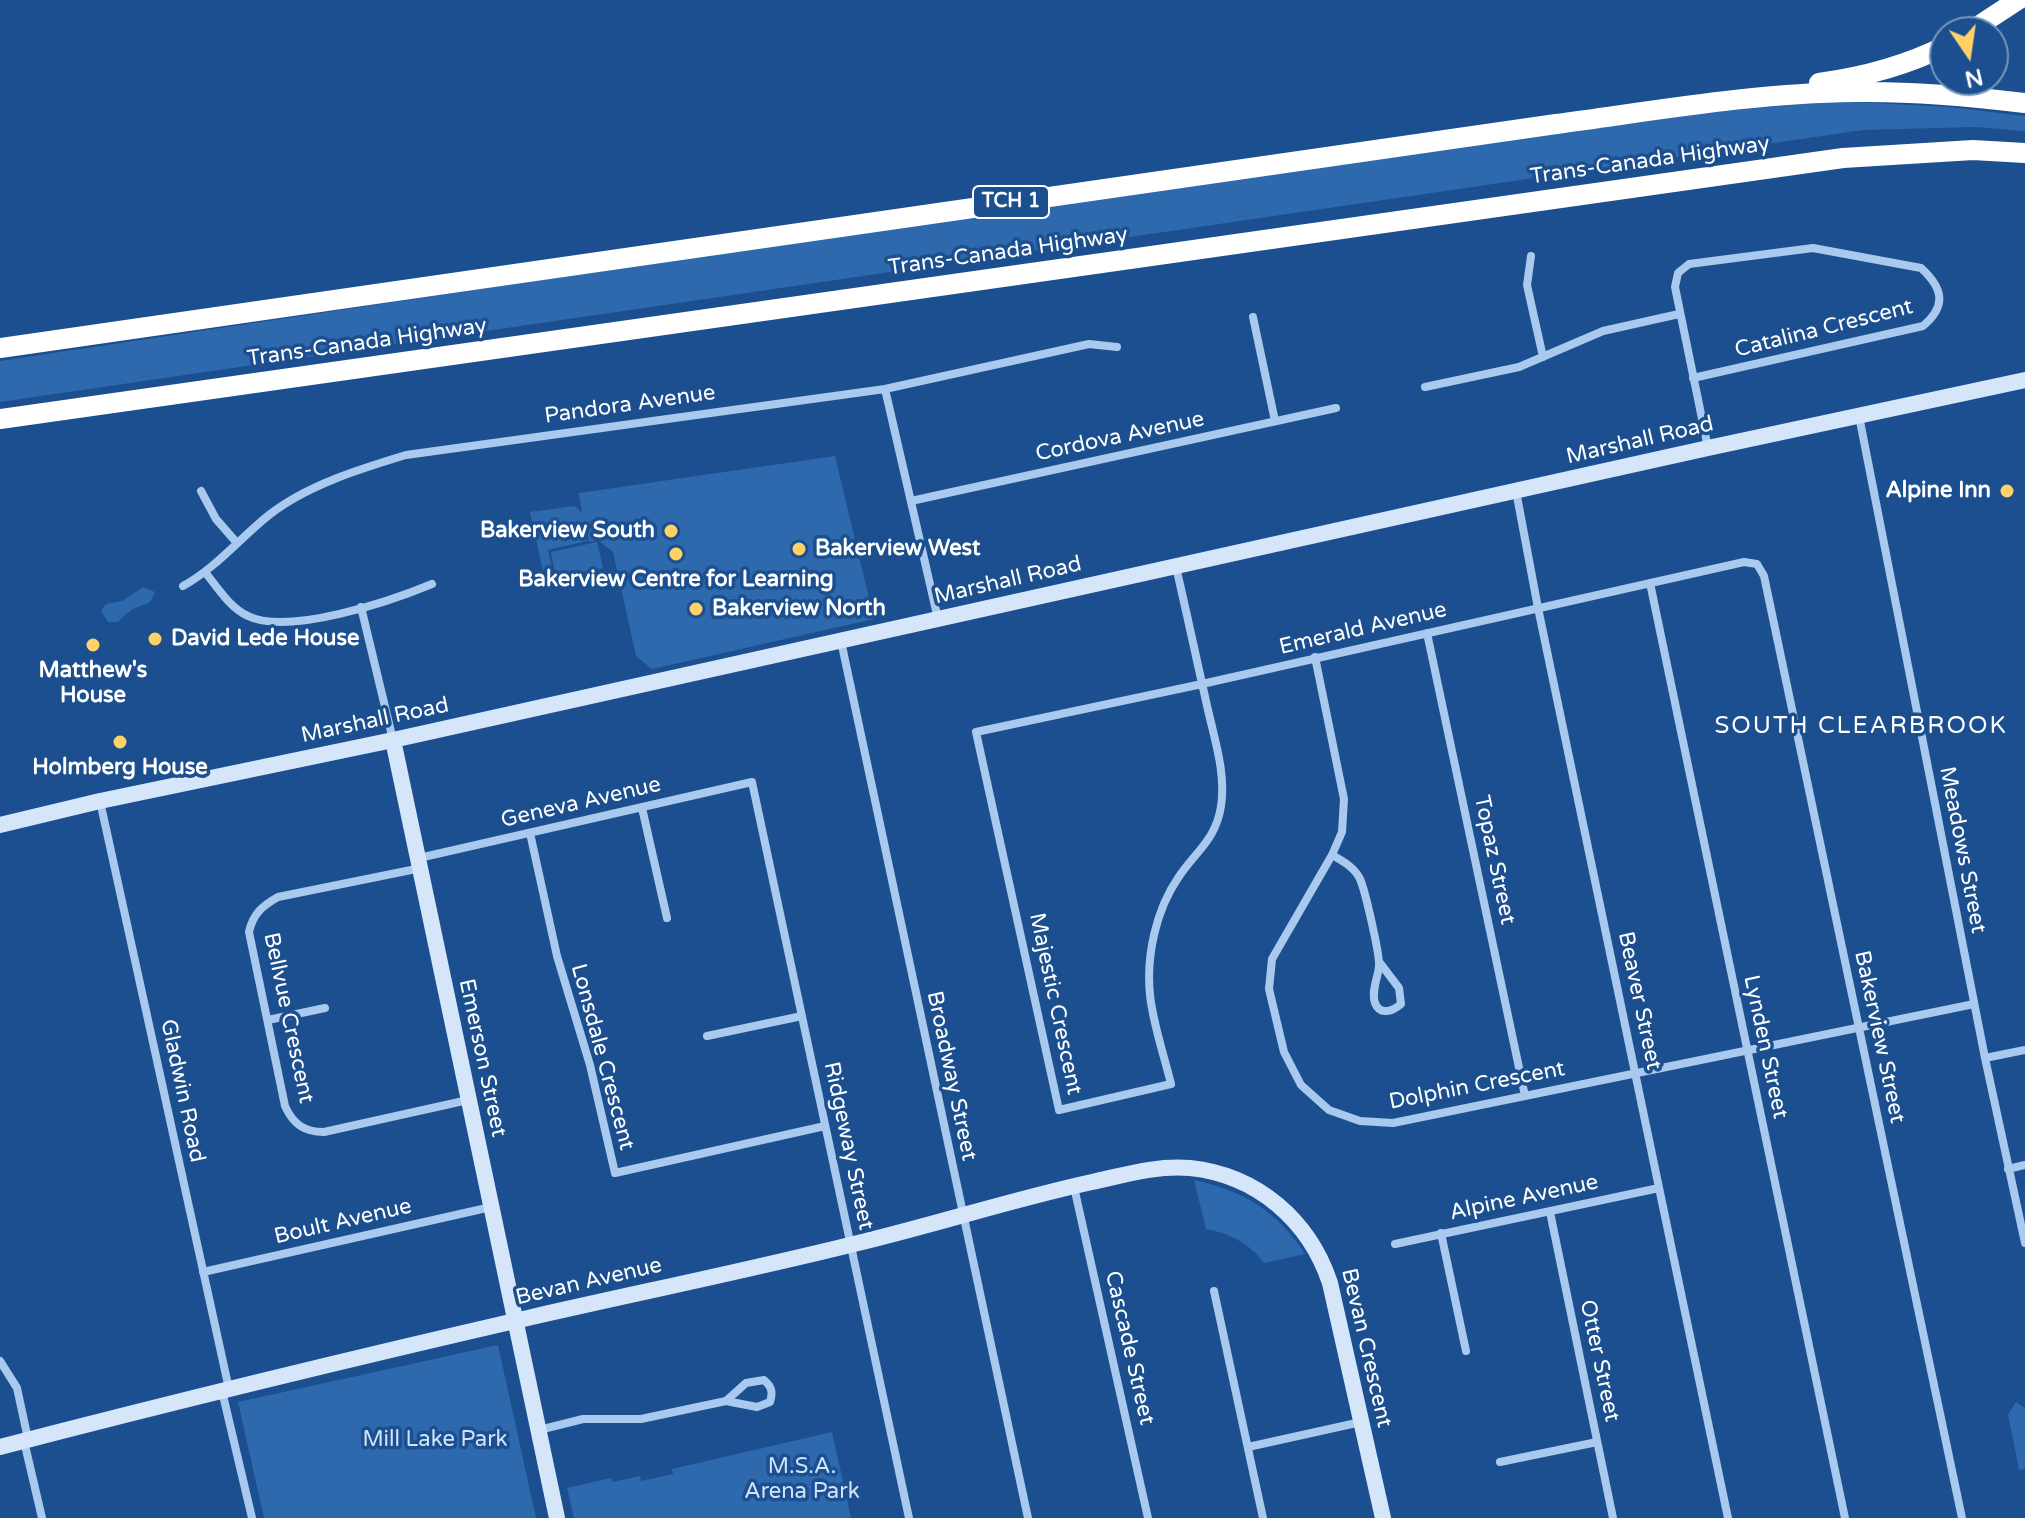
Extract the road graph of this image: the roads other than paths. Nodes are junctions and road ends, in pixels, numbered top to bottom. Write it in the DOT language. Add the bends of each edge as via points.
graph roads {
  1 [pos="2018,0"];
  2 [pos="1994,16"];
  3 [pos="1929,53"];
  4 [pos="2025,103"];
  5 [pos="1556,124"];
  6 [pos="2025,153"];
  7 [pos="1531,256"];
  8 [pos="1679,314"];
  9 [pos="1253,317"];
  10 [pos="1117,347"];
  11 [pos="0,348"];
  12 [pos="1543,357"];
  13 [pos="1693,378"];
  14 [pos="2025,380"];
  15 [pos="1425,387"];
  16 [pos="885,389"];
  17 [pos="1336,408"];
  18 [pos="1859,415"];
  19 [pos="0,419"];
  20 [pos="1275,421"];
  21 [pos="1708,448"];
  22 [pos="201,491"];
  23 [pos="1516,491"];
  24 [pos="911,501"];
  25 [pos="237,543"];
  26 [pos="1757,564"];
  27 [pos="1176,566"];
  28 [pos="205,572"];
  29 [pos="1650,583"];
  30 [pos="432,584"];
  31 [pos="183,586"];
  32 [pos="361,607"];
  33 [pos="1538,608"];
  34 [pos="938,619"];
  35 [pos="1427,633"];
  36 [pos="841,641"];
  37 [pos="1315,657"];
  38 [pos="1202,684"];
  39 [pos="976,732"];
  40 [pos="393,740"];
  41 [pos="752,782"];
  42 [pos="100,801"];
  43 [pos="642,808"];
  44 [pos="0,825"];
  45 [pos="530,833"];
  46 [pos="1332,855"];
  47 [pos="420,863"];
  48 [pos="667,918"];
  49 [pos="1380,963"];
  50 [pos="1974,1004"];
  51 [pos="325,1008"];
  52 [pos="802,1016"];
  53 [pos="268,1020"];
  54 [pos="1859,1028"];
  55 [pos="707,1036"];
  56 [pos="2025,1050"];
  57 [pos="1747,1052"];
  58 [pos="1985,1058"];
  59 [pos="1635,1074"];
  60 [pos="1525,1096"];
  61 [pos="468,1100"];
  62 [pos="825,1126"];
  63 [pos="2025,1165"];
  64 [pos="1188,1168"];
  65 [pos="2008,1169"];
  66 [pos="1074,1186"];
  67 [pos="1659,1188"];
  68 [pos="491,1207"];
  69 [pos="1550,1212"];
  70 [pos="963,1216"];
  71 [pos="1441,1233"];
  72 [pos="2025,1243"];
  73 [pos="1395,1244"];
  74 [pos="850,1245"];
  75 [pos="203,1272"];
  76 [pos="1214,1291"];
  77 [pos="515,1321"];
  78 [pos="1466,1351"];
  79 [pos="0,1361"];
  80 [pos="226,1390"];
  81 [pos="726,1401"];
  82 [pos="1362,1422"];
  83 [pos="539,1430"];
  84 [pos="26,1440"];
  85 [pos="1597,1442"];
  86 [pos="0,1447"];
  87 [pos="1248,1447"];
  88 [pos="1500,1462"];
  89 [pos="42,1518"];
  90 [pos="252,1518"];
  91 [pos="557,1518"];
  92 [pos="909,1518"];
  93 [pos="1028,1518"];
  94 [pos="1148,1518"];
  95 [pos="1263,1518"];
  96 [pos="1383,1518"];
  97 [pos="1613,1518"];
  98 [pos="1728,1518"];
  99 [pos="1845,1518"];
  100 [pos="1962,1518"];
  1 -- 2 [label="highway"];
  3 -- 5 [label="highway" via="1878,72"];
  4 -- 5 [label="highway, TCH 1" via="1854,92 1754,98"];
  5 -- 11 [label="highway, TCH 1"];
  6 -- 19 [label="highway, Trans-Canada Highway" via="1973,150 1843,158"];
  7 -- 12 [label="street" via="1527,285"];
  8 -- 12 [label="street" via="1603,331"];
  8 -- 13 [label="street, Catalina Crescent"];
  8 -- 13 [label="street, Catalina Crescent" via="1675,287 1678,273 1689,264 1813,248 1921,268 1935,281 1940,298 1935,316 1908,331"];
  9 -- 20 [label="street"];
  10 -- 16 [label="street, Pandora Avenue" via="1089,344"];
  12 -- 15 [label="street"];
  13 -- 21 [label="street, Catalina Crescent"];
  14 -- 18 [label="main road, Marshall Road"];
  16 -- 24 [label="street"];
  16 -- 25 [label="street, Pandora Avenue" via="406,455 297,497"];
  17 -- 20 [label="street, Cordova Avenue"];
  18 -- 21 [label="main road, Marshall Road"];
  18 -- 50 [label="street, Meadows Street"];
  20 -- 24 [label="street, Cordova Avenue"];
  21 -- 23 [label="main road, Marshall Road"];
  22 -- 25 [label="street"];
  23 -- 27 [label="main road, Marshall Road"];
  23 -- 33 [label="street, Beaver Street"];
  24 -- 34 [label="street"];
  25 -- 28 [label="street, Pandora Avenue"];
  26 -- 29 [label="street, Emerald Avenue" via="1744,562"];
  26 -- 54 [label="street, Bakerview Street" via="1764,576"];
  27 -- 34 [label="main road, Marshall Road"];
  27 -- 38 [label="street, Majestic Crescent"];
  28 -- 31 [label="street, Pandora Avenue"];
  28 -- 32 [label="street" via="245,615 266,623"];
  29 -- 33 [label="street, Emerald Avenue"];
  29 -- 57 [label="street, Lynden Street"];
  30 -- 32 [label="street"];
  32 -- 40 [label="street, Emerson Street"];
  33 -- 35 [label="street, Emerald Avenue"];
  33 -- 59 [label="street, Beaver Street"];
  34 -- 36 [label="main road, Marshall Road"];
  35 -- 37 [label="street, Emerald Avenue"];
  35 -- 60 [label="street, Topaz Street"];
  36 -- 40 [label="main road, Marshall Road"];
  36 -- 70 [label="street, Broadway Street"];
  37 -- 38 [label="street, Emerald Avenue"];
  37 -- 46 [label="street, Dolphin Crescent" via="1344,799 1342,832"];
  38 -- 39 [label="street, Emerald Avenue"];
  38 -- 39 [label="street, Majestic Crescent" via="1223,778 1221,808 1211,838 1177,878 1150,951 1150,995 1171,1084 1059,1110"];
  40 -- 42 [label="main road, Marshall Road"];
  40 -- 47 [label="main road, Emerson Street"];
  41 -- 43 [label="street, Geneva Avenue"];
  41 -- 52 [label="street, Ridgeway Street"];
  42 -- 44 [label="main road, Marshall Road"];
  42 -- 75 [label="street, Gladwin Road"];
  43 -- 45 [label="street, Geneva Avenue"];
  43 -- 48 [label="street"];
  45 -- 47 [label="street, Geneva Avenue"];
  45 -- 62 [label="street, Lonsdale Crescent" via="615,1173"];
  46 -- 49 [label="street" via="1360,879"];
  46 -- 60 [label="street, Dolphin Crescent" via="1286,932 1269,973 1284,1052 1301,1085 1329,1110 1360,1121 1393,1123"];
  47 -- 53 [label="street, Bellvue Crescent" via="265,904 249,932"];
  47 -- 61 [label="main road, Emerson Street"];
  49 -- 49 [label="street" via="1374,1001 1383,1011 1394,1010 1401,1004 1399,988"];
  50 -- 54 [label="street, Dolphin Crescent"];
  50 -- 58 [label="street, Meadows Street"];
  51 -- 53 [label="street"];
  52 -- 55 [label="street"];
  52 -- 62 [label="street, Ridgeway Street"];
  53 -- 61 [label="street, Bellvue Crescent" via="285,1106 290,1117 310,1132"];
  54 -- 57 [label="street, Dolphin Crescent"];
  54 -- 100 [label="street, Bakerview Street"];
  56 -- 58 [label="street"];
  57 -- 59 [label="street, Dolphin Crescent"];
  57 -- 99 [label="street, Lynden Street"];
  58 -- 65 [label="street, Meadows Street"];
  59 -- 60 [label="street, Dolphin Crescent"];
  59 -- 67 [label="street, Beaver Street"];
  61 -- 68 [label="main road, Emerson Street"];
  62 -- 74 [label="street, Ridgeway Street"];
  63 -- 65 [label="street"];
  64 -- 66 [label="main road, Bevan Avenue" via="1153,1169"];
  64 -- 82 [label="main road, Bevan Crescent" via="1249,1184 1275,1201 1313,1245 1330,1283"];
  65 -- 72 [label="street, Meadows Street"];
  66 -- 70 [label="main road, Bevan Avenue"];
  66 -- 94 [label="street, Cascade Street"];
  67 -- 69 [label="street, Alpine Avenue"];
  67 -- 98 [label="street, Beaver Street"];
  68 -- 75 [label="street, Boult Avenue"];
  68 -- 77 [label="main road, Emerson Street"];
  69 -- 71 [label="street, Alpine Avenue"];
  69 -- 85 [label="street, Otter Street"];
  70 -- 74 [label="main road, Bevan Avenue"];
  70 -- 93 [label="street, Broadway Street"];
  71 -- 73 [label="street, Alpine Avenue"];
  71 -- 78 [label="street"];
  74 -- 77 [label="main road, Bevan Avenue"];
  74 -- 92 [label="street, Ridgeway Street"];
  75 -- 80 [label="street, Gladwin Road"];
  76 -- 87 [label="street"];
  77 -- 80 [label="main road, Bevan Avenue"];
  77 -- 83 [label="main road, Emerson Street"];
  79 -- 84 [label="street" via="17,1388"];
  80 -- 84 [label="main road, Bevan Avenue"];
  80 -- 90 [label="street, Gladwin Road"];
  81 -- 81 [label="street" via="763,1406 770,1402 770,1385 764,1380 746,1383"];
  81 -- 83 [label="street" via="641,1419 583,1419"];
  82 -- 87 [label="street"];
  82 -- 96 [label="main road, Bevan Crescent"];
  83 -- 91 [label="main road, Emerson Street"];
  84 -- 86 [label="main road, Bevan Avenue"];
  84 -- 89 [label="street"];
  85 -- 88 [label="street"];
  85 -- 97 [label="street, Otter Street"];
  87 -- 95 [label="street"];
}
